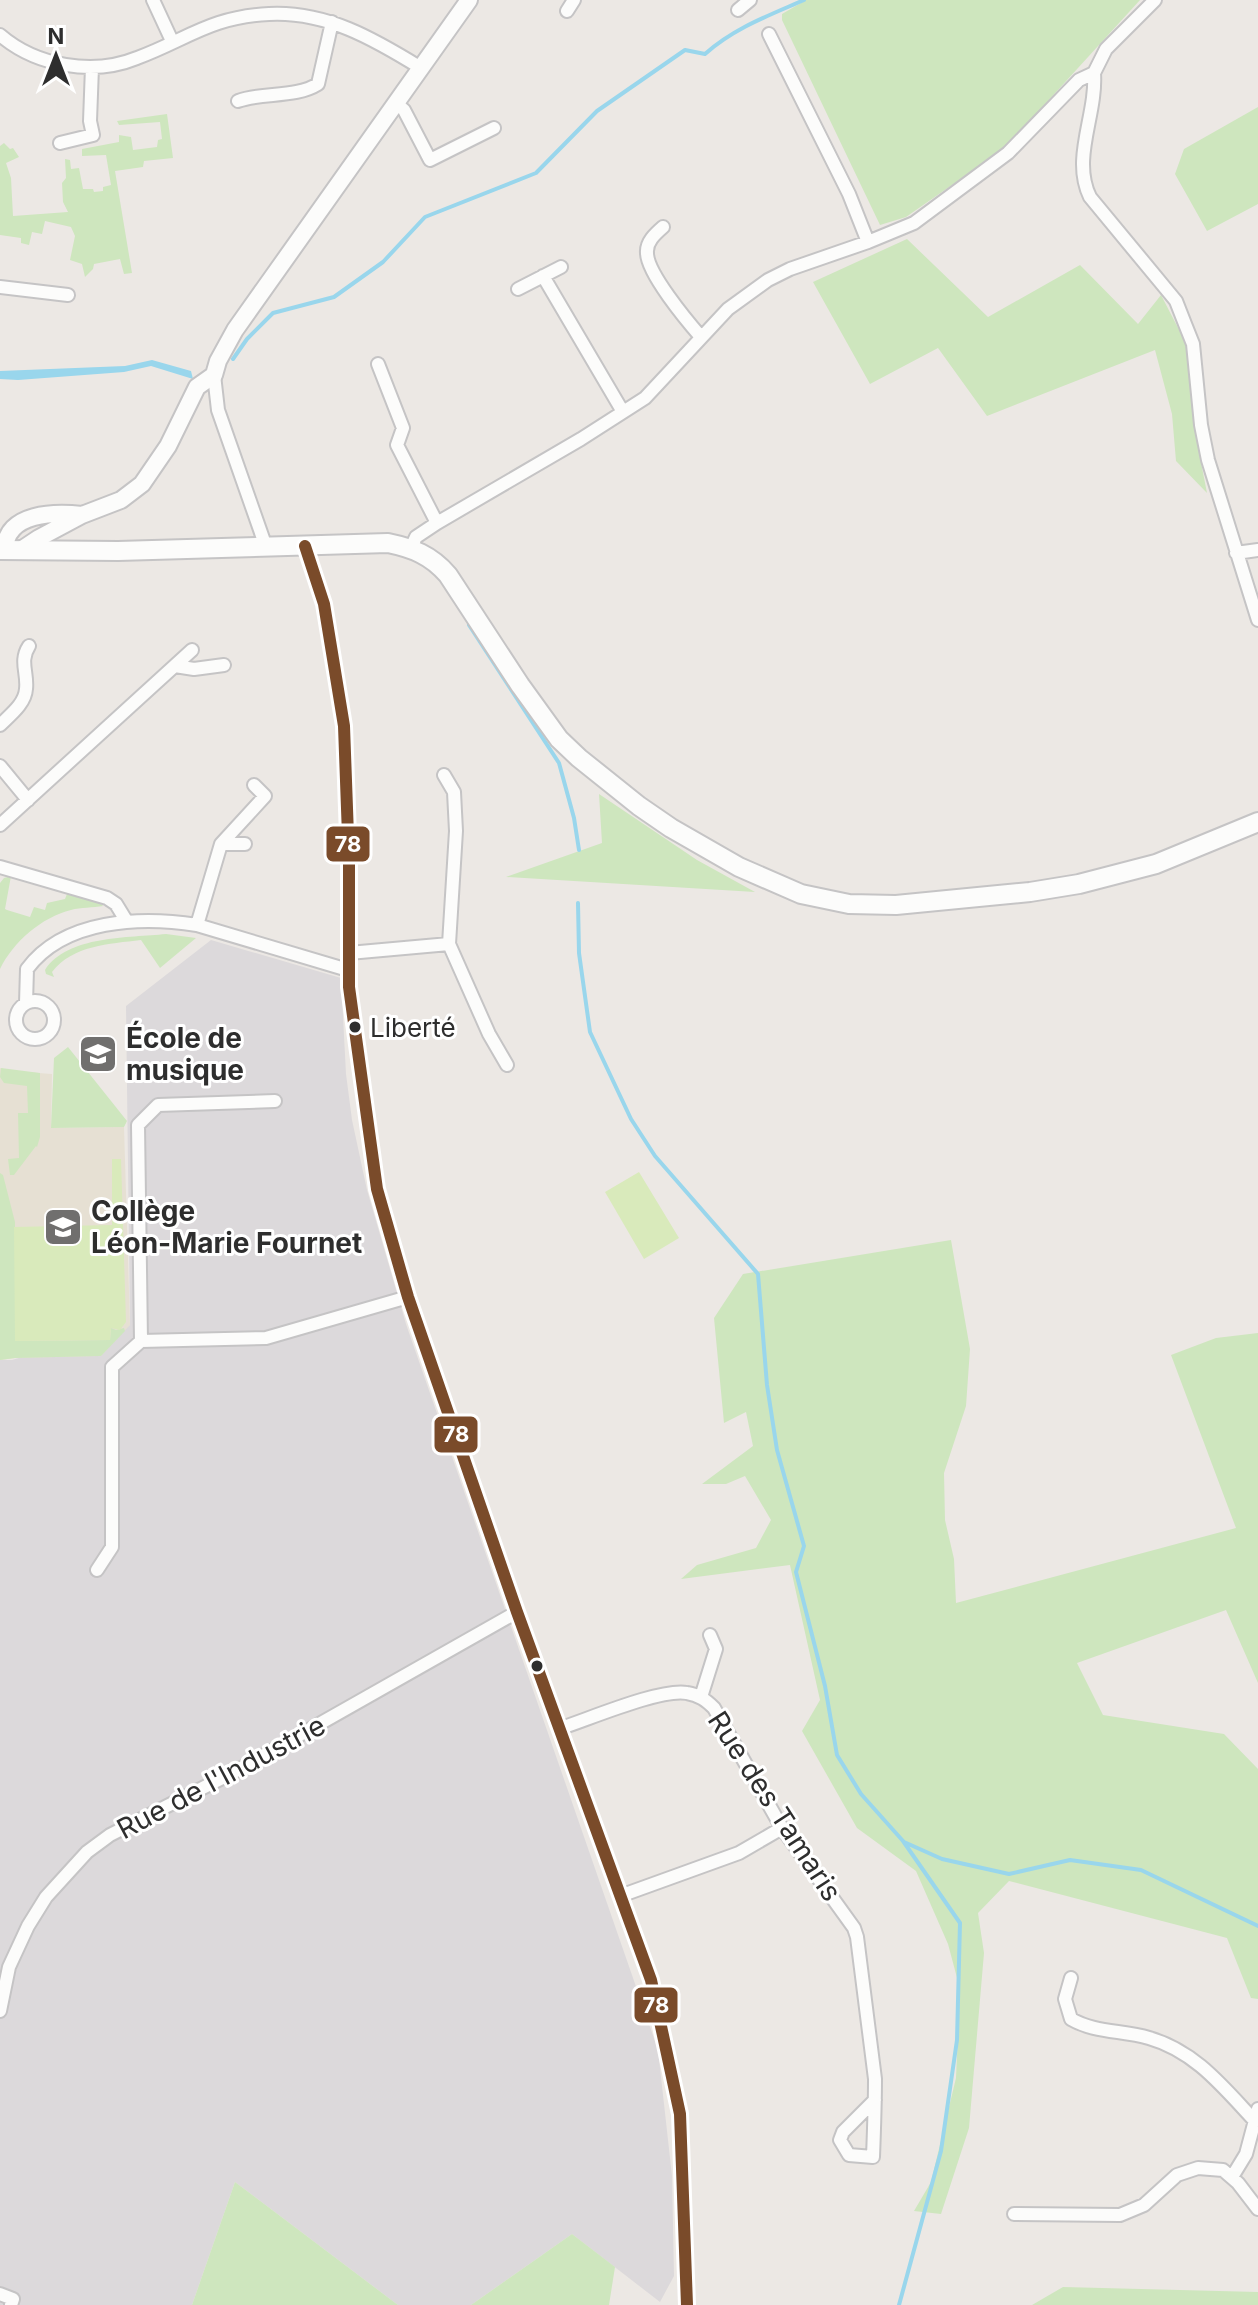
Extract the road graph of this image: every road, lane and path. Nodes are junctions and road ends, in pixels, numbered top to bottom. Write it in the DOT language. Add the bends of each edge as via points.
graph roads {
  1 [pos="153,0"];
  2 [pos="469,0"];
  3 [pos="1155,0"];
  4 [pos="753,3"];
  5 [pos="738,10"];
  6 [pos="332,22"];
  7 [pos="769,34"];
  8 [pos="0,35"];
  9 [pos="172,41"];
  10 [pos="92,67"];
  11 [pos="421,68"];
  12 [pos="1094,73"];
  13 [pos="238,101"];
  14 [pos="397,104"];
  15 [pos="494,128"];
  16 [pos="60,143"];
  17 [pos="663,227"];
  18 [pos="868,242"];
  19 [pos="561,267"];
  20 [pos="543,276"];
  21 [pos="0,287"];
  22 [pos="518,289"];
  23 [pos="68,295"];
  24 [pos="701,337"];
  25 [pos="378,364"];
  26 [pos="214,375"];
  27 [pos="623,412"];
  28 [pos="437,523"];
  29 [pos="305,546"];
  30 [pos="266,547"];
  31 [pos="411,548"];
  32 [pos="9,550"];
  33 [pos="1258,550"];
  34 [pos="1236,553"];
  35 [pos="1258,620"];
  36 [pos="29,646"];
  37 [pos="192,650"];
  38 [pos="224,665"];
  39 [pos="175,666"];
  40 [pos="0,725"];
  41 [pos="0,766"];
  42 [pos="444,775"];
  43 [pos="254,785"];
  44 [pos="28,800"];
  45 [pos="1258,822"];
  46 [pos="0,825"];
  47 [pos="221,844"];
  48 [pos="245,844"];
  49 [pos="0,867"];
  50 [pos="127,922"];
  51 [pos="197,925"];
  52 [pos="449,944"];
  53 [pos="349,953"];
  54 [pos="348,970"];
  55 [pos="26,1003"];
  56 [pos="507,1065"];
  57 [pos="275,1101"];
  58 [pos="408,1297"];
  59 [pos="141,1341"];
  60 [pos="97,1570"];
  61 [pos="517,1612"];
  62 [pos="710,1635"];
  63 [pos="701,1697"];
  64 [pos="561,1728"];
  65 [pos="782,1828"];
  66 [pos="620,1896"];
  67 [pos="1071,1978"];
  68 [pos="0,2011"];
  69 [pos="875,2100"];
  70 [pos="1256,2115"];
  71 [pos="1232,2177"];
  72 [pos="1258,2209"];
  73 [pos="1014,2214"];
  74 [pos="0,2294"];
  75 [pos="11,2305"];
  76 [pos="687,2305"];
  1 -- 9 [label="street"];
  2 -- 11 [label="street"];
  3 -- 12 [label="street" via="1106,49"];
  4 -- 5 [label="street"];
  6 -- 9 [label="street" via="289,14 246,16 209,24"];
  6 -- 11 [label="street"];
  6 -- 13 [label="street" via="318,84"];
  7 -- 18 [label="street"];
  8 -- 10 [label="street" via="54,63"];
  9 -- 10 [label="street" via="137,58"];
  10 -- 16 [label="street" via="93,135"];
  11 -- 14 [label="street"];
  12 -- 18 [label="street" via="1079,80 1008,153 914,223"];
  12 -- 34 [label="street" via="1082,182 1176,301 1193,344 1208,460"];
  14 -- 15 [label="street" via="430,160"];
  14 -- 26 [label="street" via="235,330"];
  17 -- 24 [label="street" via="648,245 650,266"];
  18 -- 24 [label="street" via="768,280"];
  19 -- 20 [label="street"];
  20 -- 22 [label="street"];
  20 -- 27 [label="street"];
  21 -- 23 [label="street"];
  24 -- 27 [label="street" via="645,398"];
  25 -- 28 [label="street" via="403,428 397,445"];
  26 -- 30 [label="street" via="218,410"];
  26 -- 32 [label="street" via="197,387 142,484 121,500"];
  27 -- 28 [label="street"];
  28 -- 31 [label="street" via="416,537"];
  29 -- 30 [label="main road"];
  29 -- 31 [label="main road" via="388,543"];
  29 -- 53 [label="street" via="324,604 344,726"];
  30 -- 32 [label="main road"];
  31 -- 45 [label="main road" via="448,575 559,739 609,783 703,847 801,894 849,904 896,905 1079,884 1156,864"];
  33 -- 34 [label="street"];
  34 -- 35 [label="street"];
  36 -- 40 [label="street" via="23,656 27,692"];
  37 -- 39 [label="street"];
  38 -- 39 [label="street"];
  39 -- 44 [label="street"];
  41 -- 44 [label="street"];
  42 -- 52 [label="street" via="454,792 456,831"];
  43 -- 47 [label="street" via="265,796"];
  44 -- 46 [label="street"];
  47 -- 48 [label="street"];
  47 -- 51 [label="street"];
  49 -- 50 [label="street" via="107,898"];
  50 -- 51 [label="street"];
  50 -- 55 [label="street" via="87,929 44,950 27,969"];
  51 -- 54 [label="street"];
  52 -- 53 [label="street"];
  52 -- 56 [label="street"];
  53 -- 54 [label="street"];
  54 -- 58 [label="street" via="377,1189"];
  57 -- 59 [label="street" via="158,1105 138,1125"];
  58 -- 59 [label="street" via="266,1338"];
  58 -- 61 [label="street"];
  59 -- 60 [label="street" via="112,1367 112,1547"];
  61 -- 64 [label="street"];
  61 -- 68 [label="street, Rue de l'Industrie" via="87,1852 46,1897 28,1926 9,1967"];
  62 -- 63 [label="street" via="716,1649"];
  63 -- 64 [label="street, Rue des Tamaris" via="667,1693"];
  63 -- 65 [label="street, Rue des Tamaris" via="714,1708"];
  64 -- 66 [label="street"];
  65 -- 66 [label="street" via="739,1853"];
  65 -- 69 [label="street, Rue des Tamaris" via="854,1928"];
  66 -- 76 [label="street" via="651,1980 680,2114"];
  67 -- 70 [label="street" via="1065,1999 1071,2019 1181,2050"];
  69 -- 69 [label="street, Rue des Tamaris" via="843,2132 840,2140 849,2155 873,2157"];
  70 -- 71 [label="street" via="1246,2154"];
  71 -- 72 [label="street"];
  71 -- 73 [label="street" via="1213,2168 1188,2169 1144,2205 1120,2215"];
  74 -- 75 [label="street" via="13,2299"];
}
